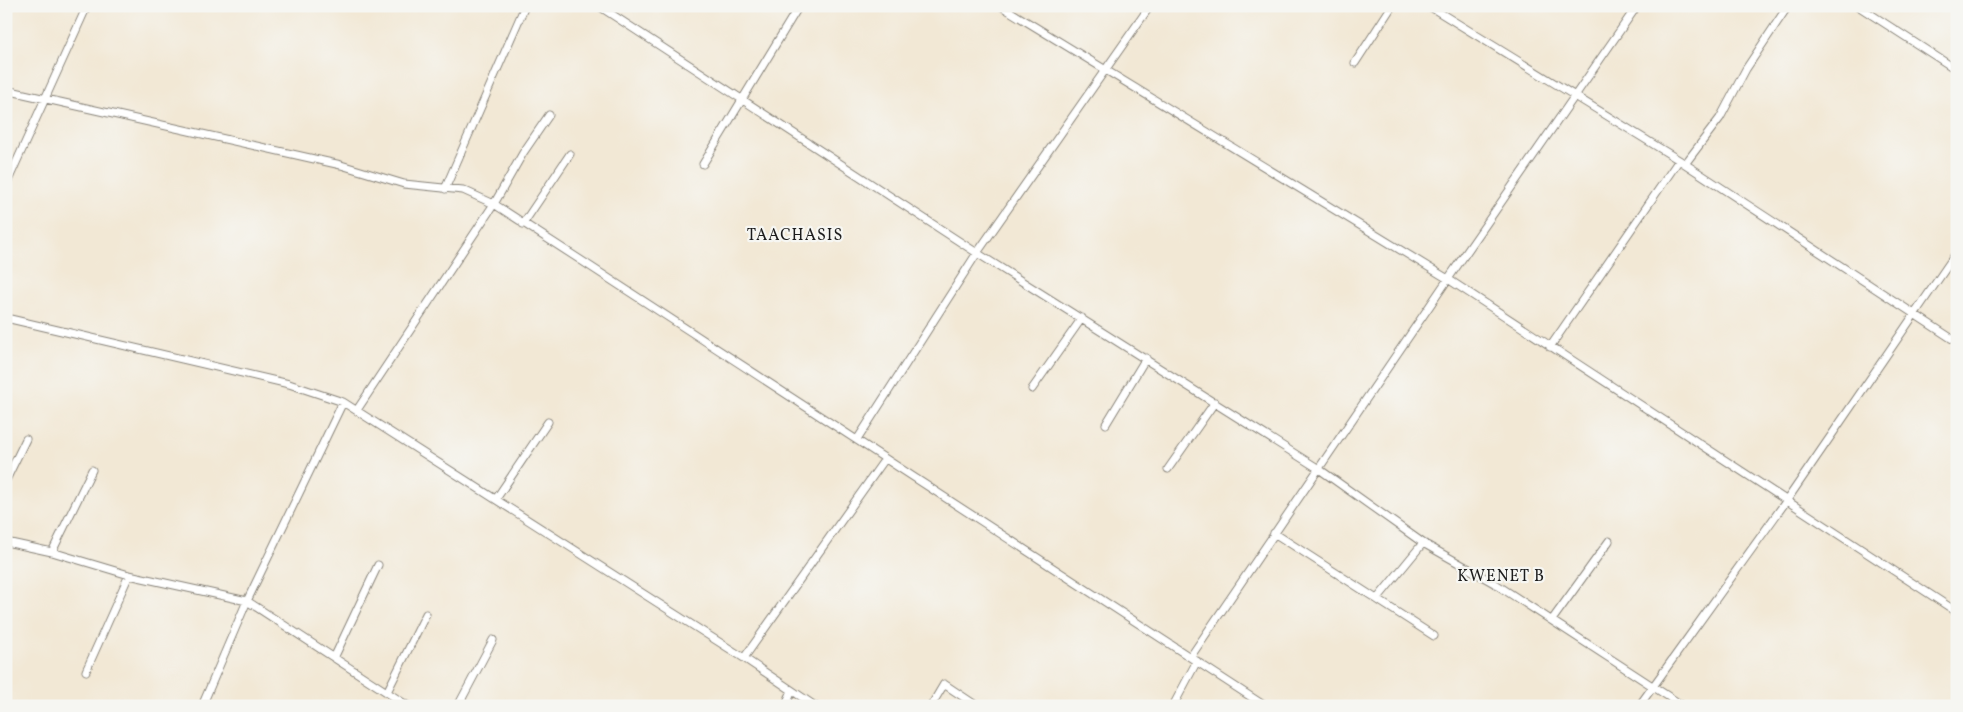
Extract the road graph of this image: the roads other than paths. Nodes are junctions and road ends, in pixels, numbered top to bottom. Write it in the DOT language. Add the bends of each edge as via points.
graph roads {
  1 [pos="87,6"];
  2 [pos="525,6"];
  3 [pos="599,6"];
  4 [pos="799,6"];
  5 [pos="1001,6"];
  6 [pos="1150,6"];
  7 [pos="1392,6"];
  8 [pos="1429,6"];
  9 [pos="1637,6"];
  10 [pos="1788,6"];
  11 [pos="1858,6"];
  12 [pos="1355,64"];
  13 [pos="1957,70"];
  14 [pos="1105,71"];
  15 [pos="6,90"];
  16 [pos="1575,96"];
  17 [pos="45,100"];
  18 [pos="743,102"];
  19 [pos="549,115"];
  20 [pos="570,154"];
  21 [pos="1682,162"];
  22 [pos="703,164"];
  23 [pos="6,185"];
  24 [pos="445,189"];
  25 [pos="494,204"];
  26 [pos="523,224"];
  27 [pos="1957,252"];
  28 [pos="977,253"];
  29 [pos="1448,279"];
  30 [pos="1914,315"];
  31 [pos="6,318"];
  32 [pos="1082,318"];
  33 [pos="1957,342"];
  34 [pos="1550,347"];
  35 [pos="1146,358"];
  36 [pos="1032,389"];
  37 [pos="343,402"];
  38 [pos="1215,402"];
  39 [pos="357,410"];
  40 [pos="548,422"];
  41 [pos="1106,424"];
  42 [pos="26,439"];
  43 [pos="857,440"];
  44 [pos="885,459"];
  45 [pos="1168,468"];
  46 [pos="1319,469"];
  47 [pos="92,470"];
  48 [pos="6,480"];
  49 [pos="496,499"];
  50 [pos="1786,500"];
  51 [pos="1274,533"];
  52 [pos="1609,541"];
  53 [pos="6,542"];
  54 [pos="1423,543"];
  55 [pos="52,552"];
  56 [pos="378,565"];
  57 [pos="129,575"];
  58 [pos="1377,599"];
  59 [pos="247,602"];
  60 [pos="1957,612"];
  61 [pos="426,614"];
  62 [pos="1552,620"];
  63 [pos="1434,636"];
  64 [pos="493,640"];
  65 [pos="334,658"];
  66 [pos="744,658"];
  67 [pos="1194,658"];
  68 [pos="86,671"];
  69 [pos="1652,686"];
  70 [pos="792,691"];
  71 [pos="387,692"];
  72 [pos="974,704"];
  73 [pos="202,706"];
  74 [pos="408,706"];
  75 [pos="458,706"];
  76 [pos="785,706"];
  77 [pos="815,706"];
  78 [pos="931,706"];
  79 [pos="1173,706"];
  80 [pos="1265,706"];
  81 [pos="1639,706"];
  82 [pos="1683,706"];
  1 -- 17 [label="street"];
  2 -- 24 [label="street"];
  3 -- 18 [label="street"];
  4 -- 18 [label="street"];
  5 -- 14 [label="street"];
  6 -- 14 [label="street"];
  7 -- 12 [label="street"];
  8 -- 16 [label="street"];
  9 -- 16 [label="street"];
  10 -- 21 [label="street" via="1746,69 1720,118"];
  11 -- 13 [label="street"];
  14 -- 28 [label="street"];
  14 -- 29 [label="street"];
  15 -- 17 [label="street"];
  16 -- 21 [label="street"];
  16 -- 29 [label="street"];
  17 -- 23 [label="street"];
  17 -- 24 [label="street" via="341,165 404,184"];
  18 -- 22 [label="street"];
  18 -- 28 [label="street"];
  19 -- 25 [label="street"];
  20 -- 26 [label="street"];
  21 -- 30 [label="street"];
  21 -- 34 [label="street"];
  24 -- 25 [label="street" via="472,193"];
  25 -- 26 [label="street"];
  25 -- 39 [label="street"];
  26 -- 43 [label="street"];
  27 -- 30 [label="street"];
  28 -- 32 [label="street"];
  28 -- 43 [label="street"];
  29 -- 34 [label="street"];
  29 -- 46 [label="street"];
  30 -- 33 [label="street"];
  30 -- 50 [label="street"];
  31 -- 37 [label="street" via="289,384"];
  32 -- 35 [label="street"];
  32 -- 36 [label="street"];
  34 -- 50 [label="street"];
  35 -- 38 [label="street"];
  35 -- 41 [label="street"];
  37 -- 39 [label="street"];
  37 -- 59 [label="street"];
  38 -- 45 [label="street"];
  38 -- 46 [label="street"];
  39 -- 49 [label="street"];
  40 -- 49 [label="street"];
  42 -- 48 [label="street"];
  43 -- 44 [label="street"];
  44 -- 66 [label="street"];
  44 -- 67 [label="street"];
  46 -- 51 [label="street"];
  46 -- 54 [label="street"];
  47 -- 55 [label="street"];
  49 -- 66 [label="street"];
  50 -- 60 [label="street"];
  50 -- 69 [label="street"];
  51 -- 58 [label="street"];
  51 -- 67 [label="street"];
  52 -- 62 [label="street"];
  53 -- 55 [label="street"];
  54 -- 58 [label="street"];
  54 -- 62 [label="street"];
  55 -- 57 [label="street"];
  56 -- 65 [label="street"];
  57 -- 59 [label="street"];
  57 -- 68 [label="street"];
  58 -- 63 [label="street"];
  59 -- 65 [label="street"];
  59 -- 73 [label="street"];
  61 -- 71 [label="street"];
  62 -- 69 [label="street"];
  64 -- 75 [label="street"];
  65 -- 71 [label="street"];
  66 -- 70 [label="street"];
  67 -- 79 [label="street"];
  67 -- 80 [label="street"];
  69 -- 81 [label="street"];
  69 -- 82 [label="street"];
  70 -- 76 [label="street"];
  70 -- 77 [label="street"];
  71 -- 74 [label="street"];
  72 -- 78 [label="street" via="944,684"];
}
